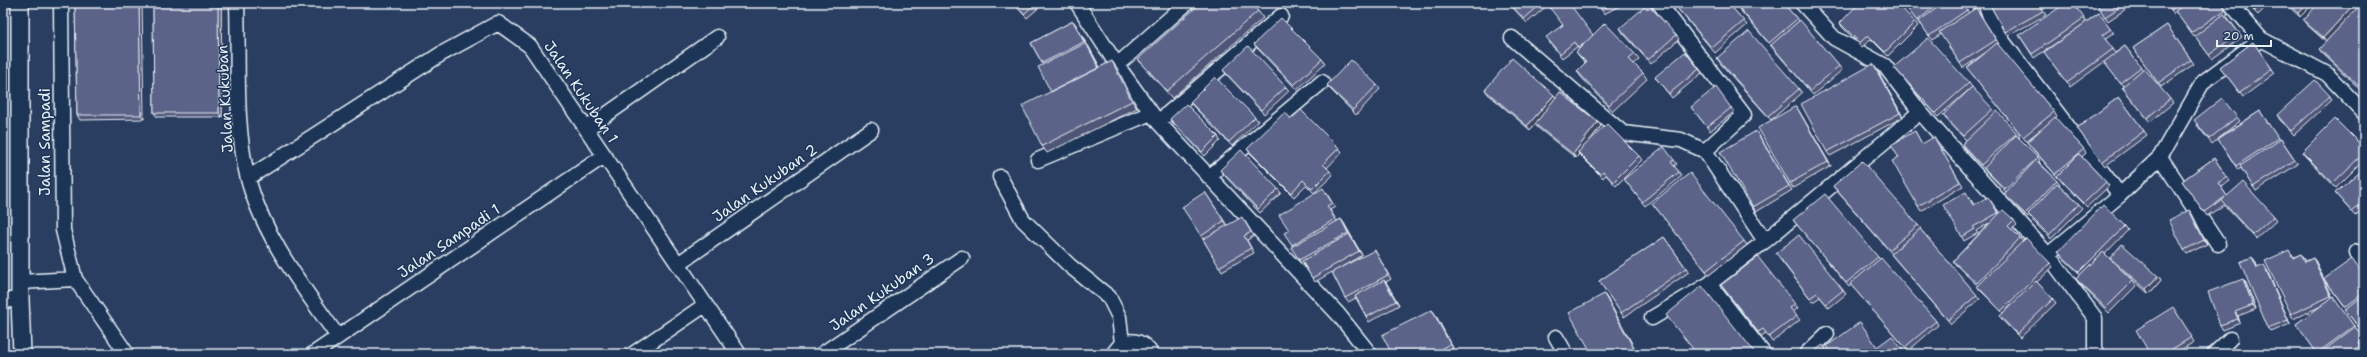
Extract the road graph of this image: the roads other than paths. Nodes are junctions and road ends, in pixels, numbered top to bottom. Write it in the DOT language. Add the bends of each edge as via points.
graph roads {
  1 [pos="20,3"];
  2 [pos="61,3"];
  3 [pos="237,3"];
  4 [pos="1077,3"];
  5 [pos="1187,3"];
  6 [pos="1659,3"];
  7 [pos="1802,3"];
  8 [pos="2230,3"];
  9 [pos="1986,5"];
  10 [pos="1281,16"];
  11 [pos="717,37"];
  12 [pos="1512,38"];
  13 [pos="2261,38"];
  14 [pos="1117,65"];
  15 [pos="1322,82"];
  16 [pos="1920,112"];
  17 [pos="2364,113"];
  18 [pos="1154,117"];
  19 [pos="586,130"];
  20 [pos="871,130"];
  21 [pos="1705,151"];
  22 [pos="604,156"];
  23 [pos="2160,157"];
  24 [pos="1038,160"];
  25 [pos="1000,177"];
  26 [pos="1209,177"];
  27 [pos="248,178"];
  28 [pos="2120,195"];
  29 [pos="1766,241"];
  30 [pos="2218,244"];
  31 [pos="2357,252"];
  32 [pos="2048,255"];
  33 [pos="962,258"];
  34 [pos="678,264"];
  35 [pos="2364,271"];
  36 [pos="75,279"];
  37 [pos="1709,284"];
  38 [pos="20,290"];
  39 [pos="3,301"];
  40 [pos="705,305"];
  41 [pos="1652,318"];
  42 [pos="1827,334"];
  43 [pos="338,337"];
  44 [pos="1556,337"];
  45 [pos="2230,339"];
  46 [pos="1122,343"];
  47 [pos="22,354"];
  48 [pos="126,354"];
  49 [pos="313,354"];
  50 [pos="633,354"];
  51 [pos="739,354"];
  52 [pos="822,354"];
  53 [pos="1113,354"];
  54 [pos="1151,354"];
  55 [pos="1370,354"];
  56 [pos="1566,354"];
  57 [pos="1764,354"];
  58 [pos="1806,354"];
  59 [pos="2098,354"];
  60 [pos="2214,354"];
  1 -- 38 [label="street"];
  2 -- 36 [label="street, Jalan Sampadi" via="63,230"];
  3 -- 27 [label="street, Jalan Kukuban" via="240,126"];
  4 -- 14 [label="street"];
  5 -- 14 [label="street"];
  6 -- 21 [label="street" via="1744,115"];
  7 -- 16 [label="street" via="1834,38 1885,66"];
  8 -- 13 [label="street"];
  9 -- 28 [label="street" via="1995,31"];
  10 -- 18 [label="street"];
  11 -- 19 [label="street"];
  12 -- 21 [label="street" via="1623,133 1681,140"];
  13 -- 17 [label="street" via="2327,74"];
  13 -- 23 [label="street" via="2203,82"];
  14 -- 18 [label="street"];
  15 -- 26 [label="street"];
  16 -- 29 [label="street"];
  16 -- 32 [label="street"];
  18 -- 24 [label="street"];
  18 -- 26 [label="street"];
  19 -- 22 [label="street, Jalan Kukuban 1"];
  19 -- 27 [label="street, Jalan Kukuban 1" via="530,46 498,23 441,54"];
  20 -- 34 [label="street, Jalan Kukuban 2"];
  21 -- 29 [label="street"];
  22 -- 34 [label="street, Jalan Kukuban 1"];
  22 -- 43 [label="street, Jalan Sampadi 1"];
  23 -- 28 [label="street"];
  23 -- 30 [label="street"];
  25 -- 46 [label="street" via="1023,220 1070,266 1109,297 1119,317"];
  26 -- 55 [label="street" via="1338,314"];
  27 -- 43 [label="street, Jalan Kukuban" via="260,213 287,263"];
  28 -- 32 [label="street"];
  29 -- 37 [label="street"];
  31 -- 35 [label="street"];
  32 -- 59 [label="street" via="2096,318 2095,348"];
  33 -- 52 [label="street, Jalan Kukuban 3"];
  34 -- 40 [label="street, Jalan Kukuban 1"];
  36 -- 38 [label="street"];
  36 -- 48 [label="street, Jalan Sampadi"];
  37 -- 41 [label="street"];
  37 -- 57 [label="street"];
  38 -- 39 [label="street"];
  38 -- 47 [label="street"];
  40 -- 50 [label="street"];
  40 -- 51 [label="street, Jalan Kukuban 1"];
  42 -- 58 [label="street"];
  43 -- 49 [label="street, Jalan Sampadi 1"];
  44 -- 56 [label="street"];
  45 -- 60 [label="street"];
  46 -- 53 [label="street"];
  46 -- 54 [label="street" via="1141,343"];
}
